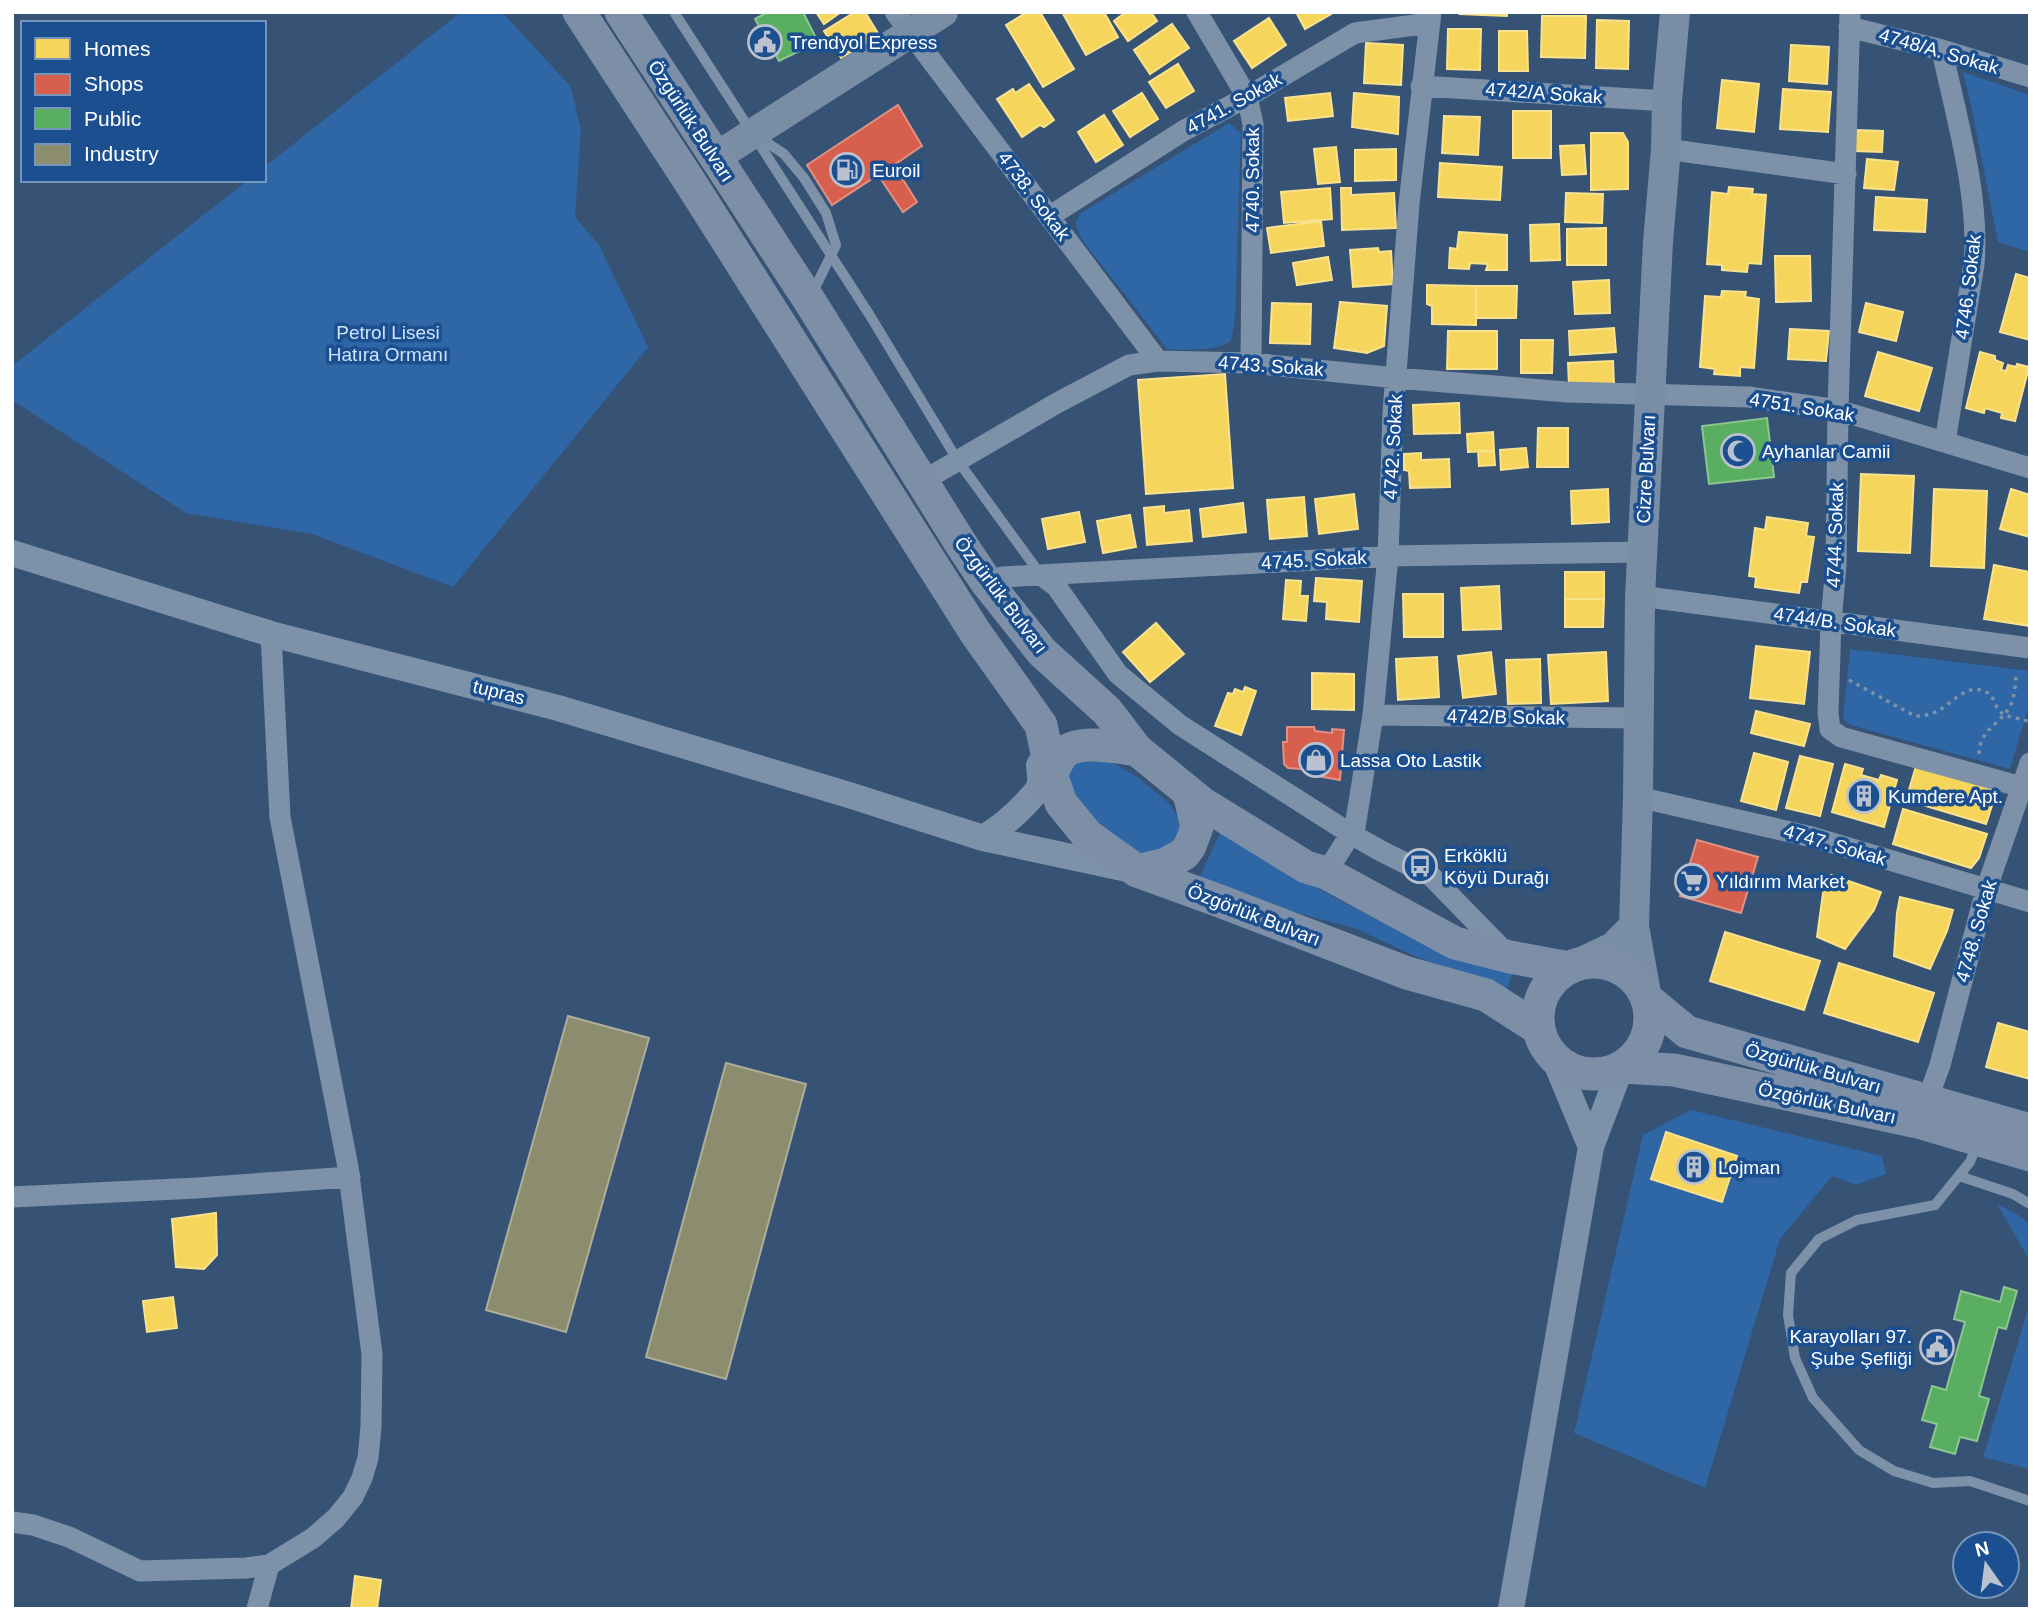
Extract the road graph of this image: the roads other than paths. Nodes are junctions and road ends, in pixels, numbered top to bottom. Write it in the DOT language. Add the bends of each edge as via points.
graph roads {
  1 [pos="579,12"];
  2 [pos="621,12"];
  3 [pos="674,12"];
  4 [pos="943,12"];
  5 [pos="1197,12"];
  6 [pos="1675,12"];
  7 [pos="1430,18"];
  8 [pos="1849,20"];
  9 [pos="903,23"];
  10 [pos="1942,50"];
  11 [pos="2030,77"];
  12 [pos="1422,86"];
  13 [pos="1247,97"];
  14 [pos="1667,101"];
  15 [pos="754,134"];
  16 [pos="1666,149"];
  17 [pos="716,159"];
  18 [pos="1846,174"];
  19 [pos="1050,216"];
  20 [pos="831,255"];
  21 [pos="809,300"];
  22 [pos="1158,361"];
  23 [pos="1251,363"];
  24 [pos="1396,378"];
  25 [pos="1650,394"];
  26 [pos="1839,410"];
  27 [pos="1945,442"];
  28 [pos="958,461"];
  29 [pos="2030,468"];
  30 [pos="921,482"];
  31 [pos="1643,552"];
  32 [pos="12,553"];
  33 [pos="1388,556"];
  34 [pos="1041,575"];
  35 [pos="987,583"];
  36 [pos="1640,596"];
  37 [pos="1831,622"];
  38 [pos="271,634"];
  39 [pos="2030,648"];
  40 [pos="1373,715"];
  41 [pos="1639,718"];
  42 [pos="1041,725"];
  43 [pos="1137,750"];
  44 [pos="2030,763"];
  45 [pos="1047,781"];
  46 [pos="2022,787"];
  47 [pos="1189,793"];
  48 [pos="1638,797"];
  49 [pos="1351,834"];
  50 [pos="983,838"];
  51 [pos="1137,871"];
  52 [pos="1326,873"];
  53 [pos="1986,890"];
  54 [pos="2030,902"];
  55 [pos="1634,926"];
  56 [pos="1510,957"];
  57 [pos="1569,968"];
  58 [pos="1647,999"];
  59 [pos="1539,1029"];
  60 [pos="1554,1058"];
  61 [pos="1621,1067"];
  62 [pos="1927,1101"];
  63 [pos="2030,1130"];
  64 [pos="1979,1140"];
  65 [pos="1591,1147"];
  66 [pos="2030,1155"];
  67 [pos="1959,1176"];
  68 [pos="350,1177"];
  69 [pos="12,1197"];
  70 [pos="2030,1204"];
  71 [pos="2030,1501"];
  72 [pos="12,1522"];
  73 [pos="268,1565"];
  74 [pos="257,1609"];
  75 [pos="1511,1609"];
  1 -- 42 [label="main road, Özgürlük Bulvarı" via="975,632"];
  2 -- 17 [label="main road, Özgürlük Bulvarı"];
  3 -- 15 [label="lane"];
  4 -- 9 [label="main road"];
  5 -- 13 [label="street, 4740. Sokak"];
  6 -- 14 [label="main road, Cizre Bulvarı"];
  7 -- 12 [label="street, 4742. Sokak"];
  7 -- 13 [label="street, 4741. Sokak" via="1354,33"];
  8 -- 10 [label="street, 4748/A. Sokak"];
  8 -- 18 [label="street, 4744. Sokak"];
  9 -- 15 [label="main road"];
  9 -- 19 [label="street, 4738. Sokak"];
  10 -- 11 [label="street, 4748/A. Sokak"];
  10 -- 27 [label="street, 4746. Sokak" via="1969,180 1976,242"];
  12 -- 14 [label="street, 4742/A Sokak"];
  12 -- 24 [label="street, 4742. Sokak"];
  13 -- 19 [label="street, 4741. Sokak" via="1183,131"];
  13 -- 23 [label="street, 4740. Sokak" via="1253,124"];
  14 -- 16 [label="main road, Cizre Bulvarı"];
  15 -- 17 [label="main road"];
  15 -- 20 [label="lane"];
  15 -- 20 [label="lane" via="785,153 804,178 826,213 836,245"];
  16 -- 18 [label="street"];
  16 -- 25 [label="main road, Cizre Bulvarı"];
  17 -- 21 [label="main road, Özgürlük Bulvarı"];
  18 -- 26 [label="street, 4744. Sokak"];
  19 -- 22 [label="street, 4738. Sokak"];
  20 -- 21 [label="lane"];
  20 -- 28 [label="lane"];
  21 -- 30 [label="main road, Özgürlük Bulvarı"];
  22 -- 23 [label="street, 4743. Sokak"];
  22 -- 28 [label="street, 4743. Sokak" via="1129,365"];
  23 -- 24 [label="street, 4743. Sokak"];
  24 -- 25 [label="street, 4743. Sokak"];
  24 -- 33 [label="street, 4742. Sokak"];
  25 -- 26 [label="street, 4751. Sokak" via="1749,397"];
  25 -- 31 [label="main road, Cizre Bulvarı"];
  26 -- 27 [label="street, 4751. Sokak"];
  26 -- 37 [label="street, 4744. Sokak"];
  27 -- 29 [label="street, 4751. Sokak"];
  28 -- 30 [label="street, 4743. Sokak"];
  28 -- 34 [label="lane"];
  30 -- 35 [label="main road, Özgürlük Bulvarı"];
  31 -- 33 [label="street, 4745. Sokak"];
  31 -- 36 [label="main road, Cizre Bulvarı"];
  32 -- 38 [label="street, tupras"];
  33 -- 34 [label="street, 4745. Sokak"];
  33 -- 40 [label="street, 4742. Sokak"];
  34 -- 35 [label="street, 4745. Sokak" via="1002,577"];
  34 -- 49 [label="street" via="1056,586 1118,674 1180,725"];
  35 -- 43 [label="main road, Özgürlük Bulvarı" via="1042,652 1107,712"];
  36 -- 37 [label="street, 4744/B. Sokak"];
  36 -- 41 [label="main road, Cizre Bulvarı"];
  37 -- 39 [label="street, 4744/B. Sokak"];
  37 -- 46 [label="street, 4744. Sokak" via="1830,729 1841,737"];
  38 -- 50 [label="street, tupras" via="558,708"];
  38 -- 68 [label="street" via="281,828"];
  40 -- 41 [label="street, 4742/B Sokak"];
  40 -- 49 [label="street, 4742. Sokak"];
  41 -- 48 [label="main road, Cizre Bulvarı"];
  42 -- 45 [label="main road, Özgörlük Bulvarı"];
  43 -- 45 [label="main road" via="1074,746 1062,755"];
  43 -- 47 [label="main road, Özgürlük Bulvarı"];
  44 -- 46 [label="street, 4748. Sokak"];
  45 -- 50 [label="street" via="1023,808"];
  45 -- 51 [label="main road, Özgörlük Bulvarı" via="1087,835"];
  46 -- 53 [label="street, 4748. Sokak"];
  47 -- 51 [label="main road" via="1197,827 1190,846 1166,864"];
  47 -- 52 [label="main road, Özgürlük Bulvarı" via="1306,867"];
  48 -- 53 [label="street, 4747. Sokak" via="1812,836"];
  48 -- 55 [label="main road, Cizre Bulvarı"];
  49 -- 52 [label="street, 4742. Sokak"];
  49 -- 56 [label="street" via="1430,876"];
  50 -- 51 [label="street, tupras"];
  51 -- 59 [label="main road, Özgörlük Bulvarı" via="1407,973 1486,995"];
  52 -- 56 [label="main road, Özgürlük Bulvarı" via="1455,943"];
  53 -- 54 [label="street, 4747. Sokak"];
  53 -- 62 [label="street, 4748. Sokak"];
  55 -- 57 [label="main road" via="1613,947"];
  55 -- 58 [label="main road, Cizre Bulvarı"];
  56 -- 57 [label="main road, Özgürlük Bulvarı"];
  57 -- 58 [label="main road" via="1587,962 1606,964 1638,983"];
  57 -- 59 [label="main road" via="1547,987 1538,1014"];
  58 -- 61 [label="main road" via="1650,1015 1643,1045"];
  58 -- 62 [label="main road, Özgürlük Bulvarı" via="1687,1032"];
  59 -- 60 [label="main road"];
  60 -- 61 [label="main road" via="1586,1074"];
  60 -- 65 [label="street"];
  61 -- 64 [label="main road, Özgörlük Bulvarı" via="1674,1070 1918,1122"];
  61 -- 65 [label="street"];
  62 -- 63 [label="main road, Özgürlük Bulvarı"];
  64 -- 66 [label="main road, Özgörlük Bulvarı"];
  64 -- 67 [label="lane"];
  65 -- 75 [label="street"];
  67 -- 70 [label="lane"];
  67 -- 71 [label="lane" via="1935,1205 1857,1220 1819,1239 1791,1273 1788,1315 1795,1358 1813,1398 1859,1450 1894,1471 1933,1483 1969,1481"];
  68 -- 69 [label="street"];
  68 -- 73 [label="street" via="372,1354 368,1458 353,1497 336,1518"];
  72 -- 73 [label="street" via="69,1537 140,1571"];
  73 -- 74 [label="street"];
}
